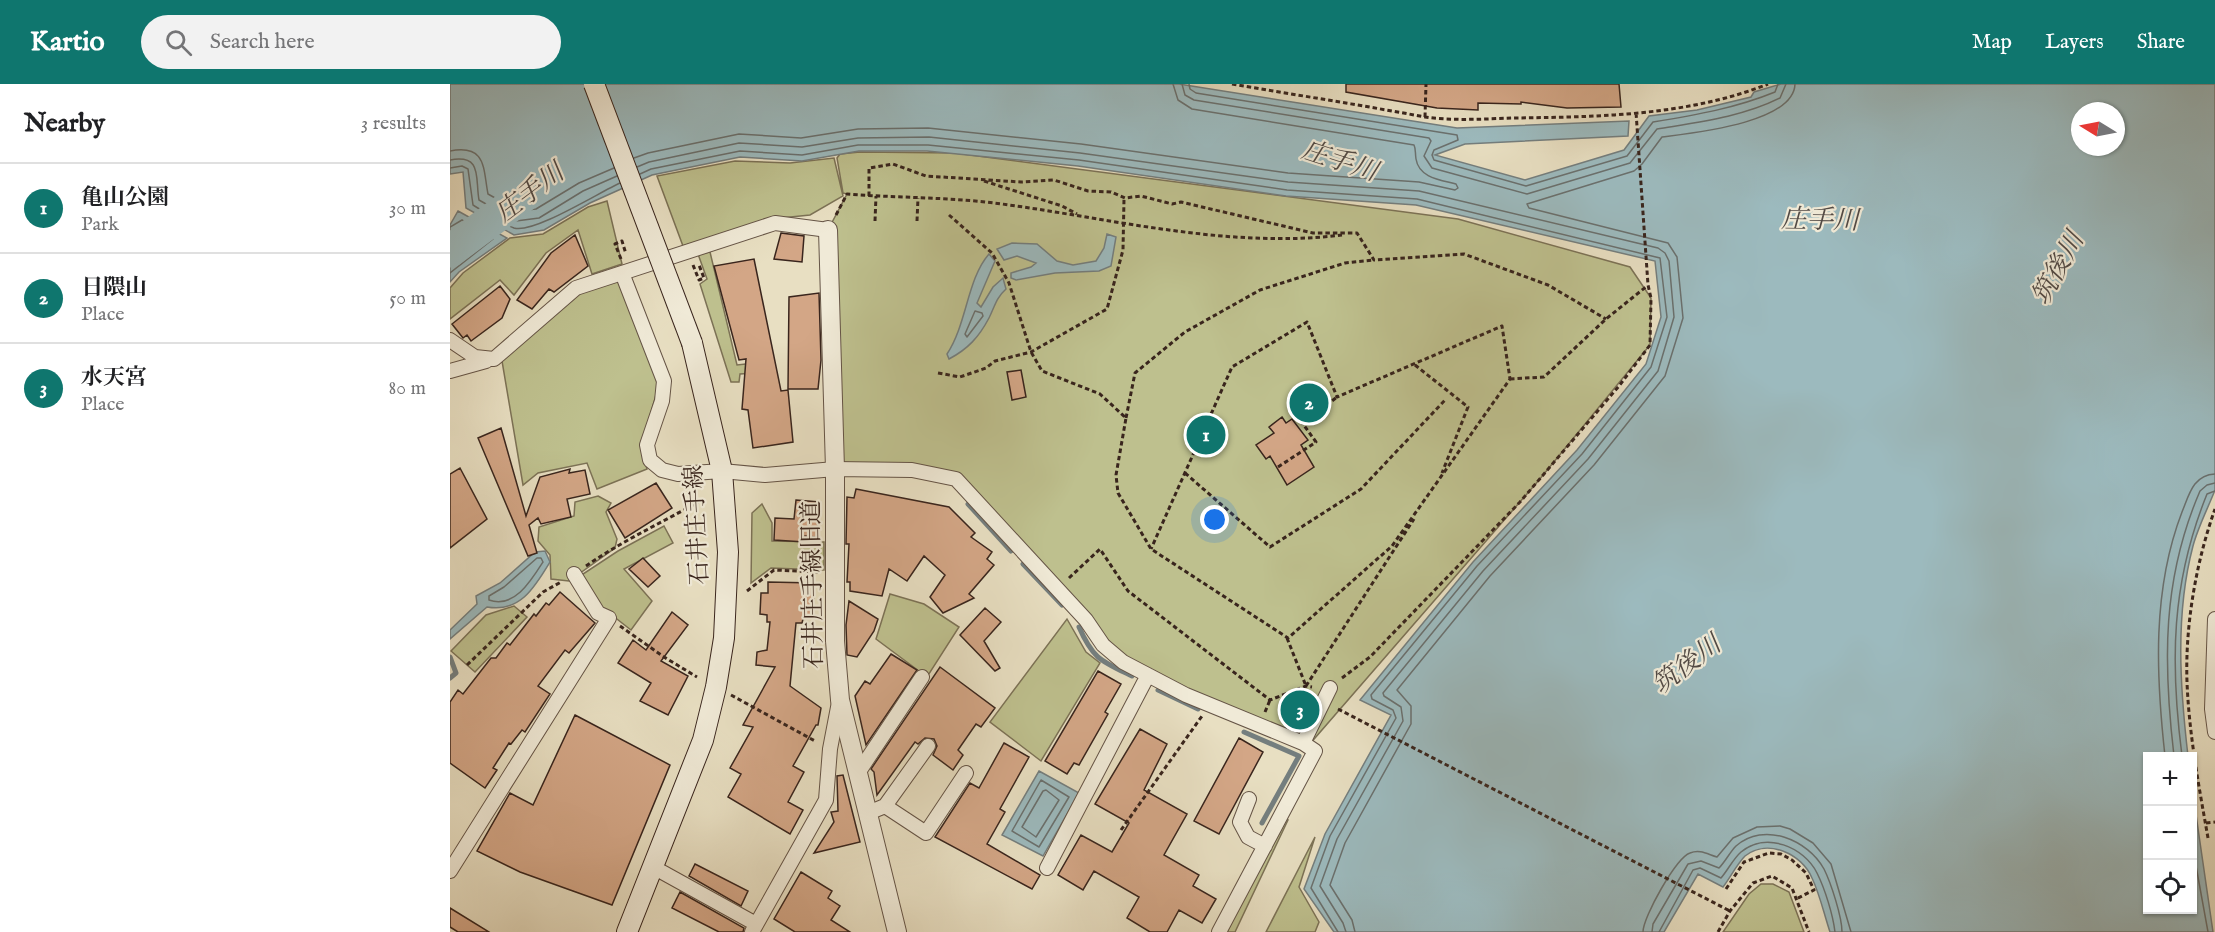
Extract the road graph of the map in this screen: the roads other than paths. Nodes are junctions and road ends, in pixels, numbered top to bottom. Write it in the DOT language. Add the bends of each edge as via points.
graph roads {
  1 [pos="594,84"];
  2 [pos="828,230"];
  3 [pos="624,272"];
  4 [pos="450,340"];
  5 [pos="494,359"];
  6 [pos="450,370"];
  7 [pos="834,469"];
  8 [pos="723,471"];
  9 [pos="574,574"];
  10 [pos="2215,619"];
  11 [pos="1148,675"];
  12 [pos="922,677"];
  13 [pos="1330,688"];
  14 [pos="840,700"];
  15 [pos="2215,732"];
  16 [pos="1303,743"];
  17 [pos="928,746"];
  18 [pos="966,772"];
  19 [pos="858,773"];
  20 [pos="1249,799"];
  21 [pos="877,810"];
  22 [pos="1265,846"];
  23 [pos="653,867"];
  24 [pos="1047,868"];
  25 [pos="450,871"];
  26 [pos="754,928"];
  27 [pos="627,932"];
  28 [pos="897,932"];
  29 [pos="1219,932"];
  1 -- 8 [label="main road, 石井庄手線, bridge" via="692,343"];
  2 -- 3 [label="street" via="775,224"];
  2 -- 7 [label="street, 石井庄手線旧道"];
  3 -- 5 [label="street" via="576,288"];
  3 -- 8 [label="street" via="664,381 662,402 647,445 650,460 662,470 678,474"];
  4 -- 5 [label="street" via="475,357"];
  5 -- 6 [label="street"];
  7 -- 8 [label="street" via="765,475"];
  7 -- 11 [label="street" via="912,470 956,479 1086,620 1103,645 1123,662"];
  7 -- 14 [label="street, 石井庄手線旧道" via="835,641"];
  8 -- 23 [label="main road, 石井庄手線" via="728,552 717,687 703,740"];
  9 -- 25 [label="street" via="598,613 609,618"];
  10 -- 15 [label="street"];
  11 -- 16 [label="street"];
  11 -- 24 [label="street"];
  12 -- 19 [label="street"];
  13 -- 16 [label="street"];
  14 -- 19 [label="street, 石井庄手線旧道"];
  14 -- 26 [label="street" via="830,749 826,800"];
  16 -- 22 [label="street" via="1315,751"];
  17 -- 21 [label="street"];
  18 -- 21 [label="street" via="926,833"];
  19 -- 21 [label="street, 石井庄手線旧道"];
  20 -- 22 [label="street" via="1240,822 1248,837"];
  21 -- 28 [label="street, 石井庄手線旧道"];
  22 -- 29 [label="street"];
  23 -- 26 [label="street"];
  23 -- 27 [label="main road, 石井庄手線"];
}
